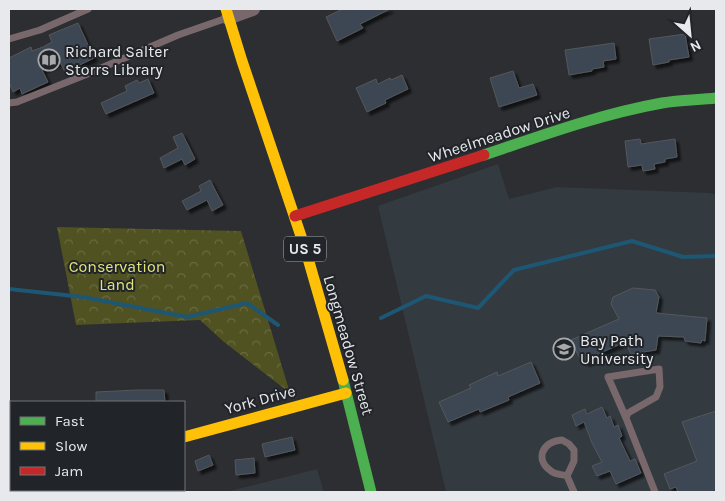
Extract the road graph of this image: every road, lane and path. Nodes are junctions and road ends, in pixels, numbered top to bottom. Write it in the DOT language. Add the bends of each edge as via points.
graph roads {
  1 [pos="88,9"];
  2 [pos="253,9"];
  3 [pos="227,13"];
  4 [pos="9,39"];
  5 [pos="716,98"];
  6 [pos="9,103"];
  7 [pos="295,216"];
  8 [pos="346,393"];
  9 [pos="626,418"];
  10 [pos="185,437"];
  11 [pos="567,476"];
  12 [pos="371,492"];
  13 [pos="574,492"];
  14 [pos="655,492"];
  1 -- 4 [label="lane" via="40,30"];
  2 -- 3 [label="street"];
  3 -- 6 [label="lane" via="85,76"];
  3 -- 7 [label="street, Longmeadow Street / US 5"];
  5 -- 7 [label="street, Wheelmeadow Drive" via="625,111"];
  7 -- 8 [label="street, Longmeadow Street / US 5"];
  8 -- 10 [label="street, York Drive"];
  8 -- 12 [label="street, Longmeadow Street / US 5"];
  9 -- 9 [label="lane" via="608,377 659,369 661,379 656,397 628,413"];
  9 -- 14 [label="lane"];
  11 -- 11 [label="lane" via="553,473 546,466 542,452 548,444 562,440 574,450 574,461"];
  11 -- 13 [label="lane"];
}
